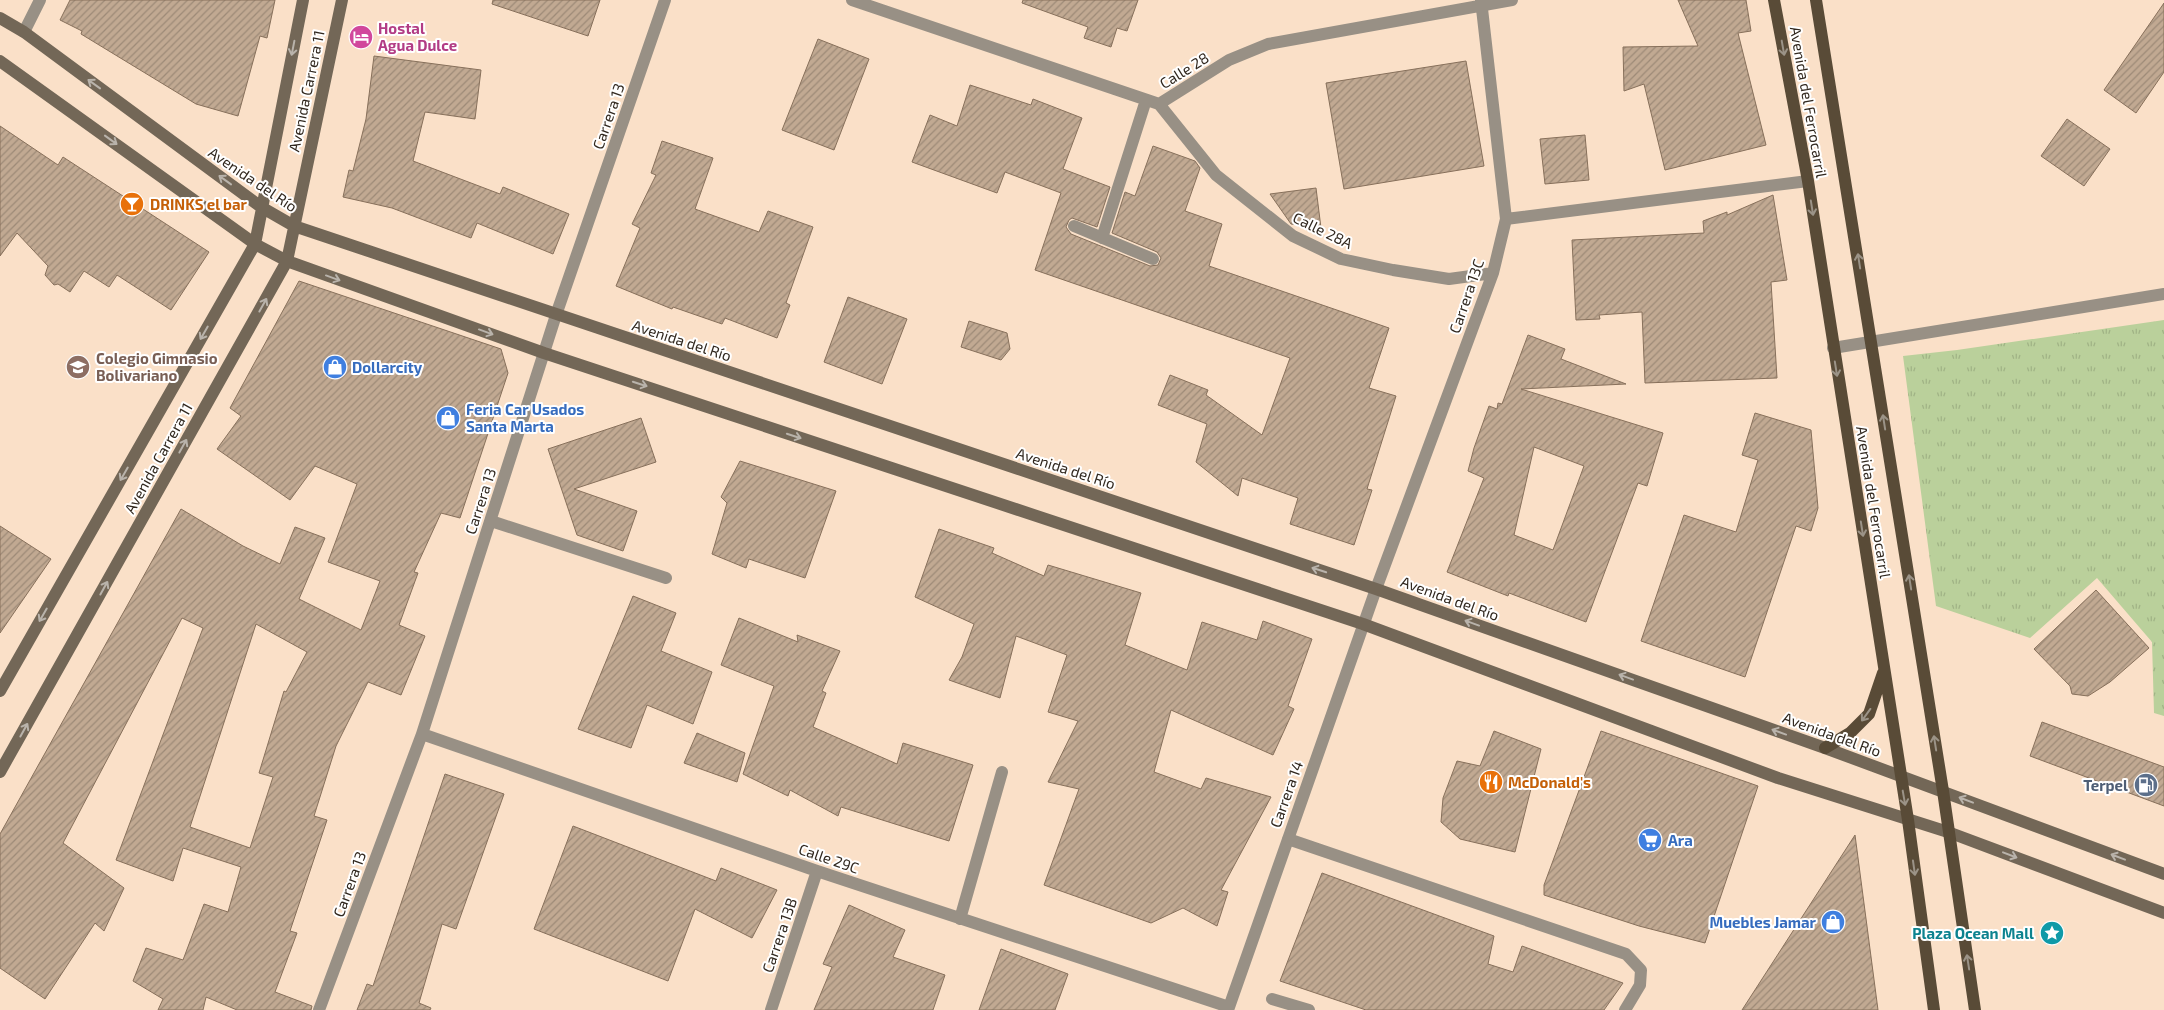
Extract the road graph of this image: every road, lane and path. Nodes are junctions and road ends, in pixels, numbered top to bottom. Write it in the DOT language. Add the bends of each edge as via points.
graph roads {
  1 [pos="40,0"];
  2 [pos="303,0"];
  3 [pos="342,0"];
  4 [pos="665,0"];
  5 [pos="852,0"];
  6 [pos="1512,0"];
  7 [pos="1774,0"];
  8 [pos="1816,0"];
  9 [pos="1482,3"];
  10 [pos="0,18"];
  11 [pos="24,32"];
  12 [pos="1,64"];
  13 [pos="1146,100"];
  14 [pos="1159,104"];
  15 [pos="1808,181"];
  16 [pos="261,207"];
  17 [pos="1506,219"];
  18 [pos="294,226"];
  19 [pos="1074,226"];
  20 [pos="1102,238"];
  21 [pos="255,244"];
  22 [pos="1153,259"];
  23 [pos="287,261"];
  24 [pos="1493,274"];
  25 [pos="2164,294"];
  26 [pos="556,315"];
  27 [pos="1872,342"];
  28 [pos="1833,348"];
  29 [pos="544,353"];
  30 [pos="490,521"];
  31 [pos="666,578"];
  32 [pos="1376,588"];
  33 [pos="1363,624"];
  34 [pos="1884,671"];
  35 [pos="0,691"];
  36 [pos="422,734"];
  37 [pos="1825,748"];
  38 [pos="0,772"];
  39 [pos="1002,772"];
  40 [pos="1900,776"];
  41 [pos="1943,791"];
  42 [pos="1908,820"];
  43 [pos="1948,832"];
  44 [pos="1288,839"];
  45 [pos="817,871"];
  46 [pos="2164,874"];
  47 [pos="2164,913"];
  48 [pos="960,919"];
  49 [pos="1272,998"];
  50 [pos="1228,1009"];
  51 [pos="319,1010"];
  52 [pos="771,1010"];
  53 [pos="1309,1010"];
  54 [pos="1625,1010"];
  55 [pos="1934,1010"];
  56 [pos="1975,1010"];
  1 -- 11 [label="street"];
  2 -- 16 [label="main road, Avenida Carrera 11, one-way"];
  3 -- 18 [label="main road, Avenida Carrera 11"];
  4 -- 26 [label="street, Carrera 13"];
  5 -- 13 [label="street, Calle 28"];
  6 -- 9 [label="street, Calle 28"];
  7 -- 15 [label="main road, Avenida del Ferrocarril, one-way"];
  27 -- 8 [label="main road, Avenida del Ferrocarril, one-way"];
  9 -- 14 [label="street, Calle 28" via="1268,44 1229,60"];
  9 -- 17 [label="street, Carrera 13C"];
  10 -- 11 [label="main road, Avenida del Río"];
  16 -- 11 [label="main road, Avenida del Río, one-way"];
  12 -- 21 [label="main road, one-way"];
  13 -- 14 [label="street, Calle 28"];
  13 -- 20 [label="street"];
  14 -- 24 [label="street, Calle 28A" via="1216,175 1293,236 1341,260 1393,270 1449,278"];
  15 -- 17 [label="street"];
  15 -- 28 [label="main road, Avenida del Ferrocarril, one-way"];
  16 -- 18 [label="main road, Avenida del Río"];
  16 -- 21 [label="main road, Avenida Carrera 11"];
  17 -- 24 [label="street, Carrera 13C"];
  18 -- 23 [label="main road, Avenida Carrera 11"];
  18 -- 26 [label="main road, Avenida del Río"];
  19 -- 20 [label="street"];
  20 -- 22 [label="street"];
  21 -- 23 [label="main road"];
  21 -- 35 [label="main road, Avenida Carrera 11, one-way"];
  23 -- 29 [label="main road, one-way"];
  38 -- 23 [label="main road, Avenida Carrera 11, one-way"];
  24 -- 32 [label="street, Carrera 13C"];
  25 -- 27 [label="street"];
  26 -- 29 [label="street, Carrera 13"];
  32 -- 26 [label="main road, Avenida del Río, one-way"];
  27 -- 28 [label="street"];
  41 -- 27 [label="main road, Avenida del Ferrocarril, one-way"];
  28 -- 34 [label="main road, Avenida del Ferrocarril, one-way"];
  29 -- 30 [label="street, Carrera 13"];
  29 -- 33 [label="main road, one-way"];
  30 -- 31 [label="street"];
  30 -- 36 [label="street, Carrera 13"];
  32 -- 33 [label="street, Carrera 14"];
  37 -- 32 [label="main road, Avenida del Río, one-way"];
  33 -- 42 [label="main road" via="1778,778"];
  33 -- 44 [label="street, Carrera 14"];
  34 -- 37 [label="main road, one-way" via="1868,714 1850,733"];
  34 -- 40 [label="main road, Avenida del Ferrocarril"];
  36 -- 45 [label="street, Calle 29C"];
  36 -- 51 [label="street, Carrera 13"];
  37 -- 40 [label="main road, Avenida del Río"];
  39 -- 48 [label="street"];
  40 -- 41 [label="main road, Avenida del Río"];
  40 -- 42 [label="main road, Avenida del Ferrocarril, one-way"];
  41 -- 43 [label="main road, Avenida del Ferrocarril"];
  46 -- 41 [label="main road, Avenida del Río, one-way"];
  42 -- 43 [label="main road"];
  42 -- 55 [label="main road, Avenida del Ferrocarril, one-way"];
  43 -- 47 [label="main road, one-way"];
  56 -- 43 [label="main road, Avenida del Ferrocarril, one-way"];
  44 -- 50 [label="street, Carrera 14"];
  44 -- 54 [label="street" via="1626,954 1641,970 1640,985"];
  45 -- 48 [label="street, Calle 29C"];
  45 -- 52 [label="street, Carrera 13B"];
  48 -- 50 [label="street, Calle 29C"];
  49 -- 53 [label="street"];
}
